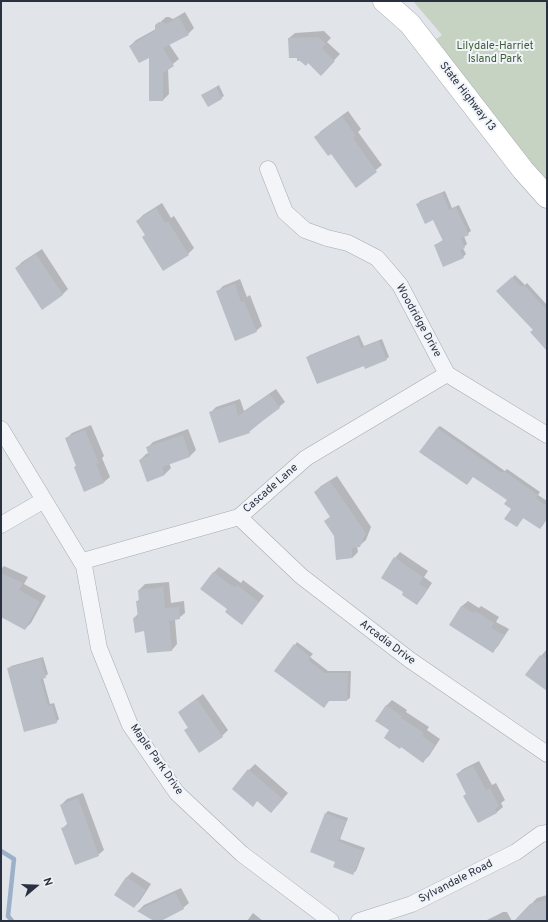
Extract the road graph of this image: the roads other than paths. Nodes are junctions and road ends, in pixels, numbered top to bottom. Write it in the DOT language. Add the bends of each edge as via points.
graph roads {
  1 [pos="384,1"];
  2 [pos="268,169"];
  3 [pos="547,197"];
  4 [pos="447,374"];
  5 [pos="1,429"];
  6 [pos="547,435"];
  7 [pos="44,500"];
  8 [pos="239,517"];
  9 [pos="1,525"];
  10 [pos="84,566"];
  11 [pos="547,754"];
  12 [pos="547,833"];
  13 [pos="331,921"];
  14 [pos="359,921"];
  1 -- 3 [label="street, State Highway 13" via="410,24 523,170"];
  2 -- 4 [label="street, Woodridge Drive" via="285,212 305,230 348,244 377,258 400,285"];
  4 -- 6 [label="street"];
  4 -- 8 [label="street, Cascade Lane" via="306,458"];
  5 -- 7 [label="street, Maple Park Drive"];
  7 -- 9 [label="street"];
  7 -- 10 [label="street, Maple Park Drive"];
  8 -- 10 [label="street, Cascade Lane" via="83,561"];
  8 -- 11 [label="street, Arcadia Drive" via="300,576 410,660"];
  10 -- 13 [label="street, Maple Park Drive" via="99,648 127,718 176,793 242,854"];
  12 -- 14 [label="street, Sylvandale Road" via="541,834 516,852 412,904"];
}
